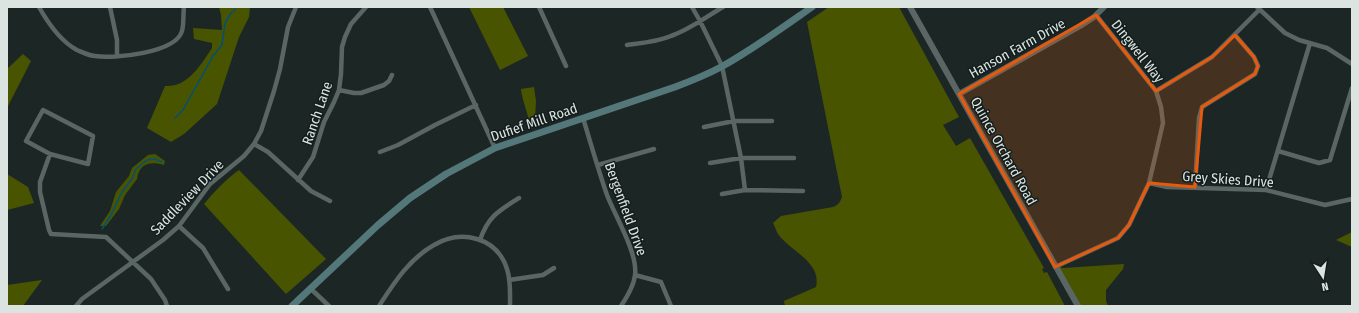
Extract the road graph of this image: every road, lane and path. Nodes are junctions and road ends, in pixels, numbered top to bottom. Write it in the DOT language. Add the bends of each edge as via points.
graph roads {
  1 [pos="39,7"];
  2 [pos="110,7"];
  3 [pos="184,7"];
  4 [pos="296,7"];
  5 [pos="366,7"];
  6 [pos="430,7"];
  7 [pos="539,7"];
  8 [pos="692,7"];
  9 [pos="723,7"];
  10 [pos="812,7"];
  11 [pos="910,7"];
  12 [pos="1104,7"];
  13 [pos="1258,9"];
  14 [pos="1096,15"];
  15 [pos="700,21"];
  16 [pos="1234,35"];
  17 [pos="1310,43"];
  18 [pos="627,45"];
  19 [pos="117,56"];
  20 [pos="1352,64"];
  21 [pos="566,66"];
  22 [pos="722,66"];
  23 [pos="392,75"];
  24 [pos="1352,88"];
  25 [pos="339,90"];
  26 [pos="1156,91"];
  27 [pos="959,94"];
  28 [pos="476,105"];
  29 [pos="583,118"];
  30 [pos="772,121"];
  31 [pos="734,122"];
  32 [pos="704,127"];
  33 [pos="254,144"];
  34 [pos="495,148"];
  35 [pos="654,149"];
  36 [pos="1278,151"];
  37 [pos="380,152"];
  38 [pos="50,154"];
  39 [pos="741,158"];
  40 [pos="794,158"];
  41 [pos="710,163"];
  42 [pos="598,165"];
  43 [pos="298,180"];
  44 [pos="1149,183"];
  45 [pos="1195,187"];
  46 [pos="745,190"];
  47 [pos="1266,190"];
  48 [pos="803,191"];
  49 [pos="722,194"];
  50 [pos="519,198"];
  51 [pos="1352,199"];
  52 [pos="330,201"];
  53 [pos="179,226"];
  54 [pos="480,240"];
  55 [pos="134,262"];
  56 [pos="1055,267"];
  57 [pos="554,268"];
  58 [pos="635,275"];
  59 [pos="509,280"];
  60 [pos="310,288"];
  61 [pos="228,289"];
  62 [pos="76,306"];
  63 [pos="167,306"];
  64 [pos="292,306"];
  65 [pos="329,306"];
  66 [pos="380,306"];
  67 [pos="510,306"];
  68 [pos="622,306"];
  69 [pos="671,306"];
  70 [pos="1078,306"];
  1 -- 19 [label="street" via="58,35 76,49 94,56"];
  2 -- 19 [label="street" via="117,40"];
  3 -- 19 [label="street" via="182,32 176,41 156,50"];
  4 -- 33 [label="street, Saddleview Drive" via="288,27 274,91"];
  5 -- 25 [label="street, Ranch Lane" via="351,24 345,37"];
  6 -- 28 [label="street"];
  7 -- 21 [label="street"];
  8 -- 15 [label="street"];
  9 -- 15 [label="street"];
  10 -- 22 [label="main road, Dufief Mill Road"];
  11 -- 27 [label="street, Quince Orchard Road"];
  12 -- 14 [label="street, Hanson Farm Drive"];
  13 -- 16 [label="street"];
  13 -- 17 [label="street" via="1285,33"];
  14 -- 26 [label="street, Dingwell Way"];
  14 -- 27 [label="street, Hanson Farm Drive"];
  15 -- 18 [label="street" via="670,37"];
  15 -- 22 [label="street"];
  16 -- 26 [label="street" via="1212,56"];
  16 -- 45 [label="street" via="1254,57 1258,66 1256,74 1202,107 1199,118"];
  17 -- 20 [label="street" via="1327,48"];
  17 -- 36 [label="street"];
  22 -- 29 [label="main road, Dufief Mill Road" via="675,87"];
  22 -- 31 [label="street"];
  23 -- 25 [label="street" via="389,82 384,85 361,93"];
  24 -- 36 [label="street" via="1330,160 1319,163"];
  25 -- 43 [label="street, Ranch Lane" via="324,122 313,157"];
  26 -- 44 [label="street, Dingwell Way" via="1163,123"];
  27 -- 56 [label="street, Quince Orchard Road"];
  28 -- 34 [label="street"];
  28 -- 37 [label="street"];
  29 -- 34 [label="main road, Dufief Mill Road"];
  29 -- 42 [label="street, Bergenfield Drive"];
  30 -- 31 [label="street"];
  31 -- 32 [label="street"];
  31 -- 39 [label="street"];
  33 -- 43 [label="street" via="268,152"];
  33 -- 53 [label="street, Saddleview Drive" via="244,156 210,184"];
  34 -- 60 [label="main road, Dufief Mill Road" via="446,174 410,198"];
  35 -- 42 [label="street"];
  36 -- 47 [label="street"];
  38 -- 38 [label="street" via="26,141 43,110 93,136 88,164"];
  38 -- 55 [label="street" via="40,182 40,192 51,234 106,237"];
  39 -- 40 [label="street"];
  39 -- 41 [label="street"];
  39 -- 46 [label="street"];
  42 -- 58 [label="street, Bergenfield Drive" via="608,196 631,248"];
  43 -- 52 [label="street" via="311,192"];
  44 -- 45 [label="street, Grey Skies Drive" via="1167,187"];
  44 -- 56 [label="street, Dingwell Way" via="1129,226 1118,238"];
  45 -- 47 [label="street, Grey Skies Drive"];
  46 -- 48 [label="street"];
  46 -- 49 [label="street"];
  47 -- 51 [label="street, Grey Skies Drive" via="1325,205"];
  50 -- 54 [label="street" via="502,208 489,221"];
  53 -- 55 [label="street, Saddleview Drive"];
  53 -- 61 [label="street" via="203,248"];
  54 -- 59 [label="street" via="501,257"];
  54 -- 66 [label="street" via="465,236 448,238 434,245 409,265"];
  55 -- 62 [label="street, Saddleview Drive"];
  55 -- 63 [label="street" via="159,289"];
  56 -- 70 [label="street, Quince Orchard Road"];
  57 -- 59 [label="street" via="543,275"];
  58 -- 68 [label="street, Bergenfield Drive"];
  58 -- 69 [label="street" via="661,282"];
  59 -- 67 [label="street"];
  60 -- 64 [label="main road, Dufief Mill Road"];
  60 -- 65 [label="street"];
}
